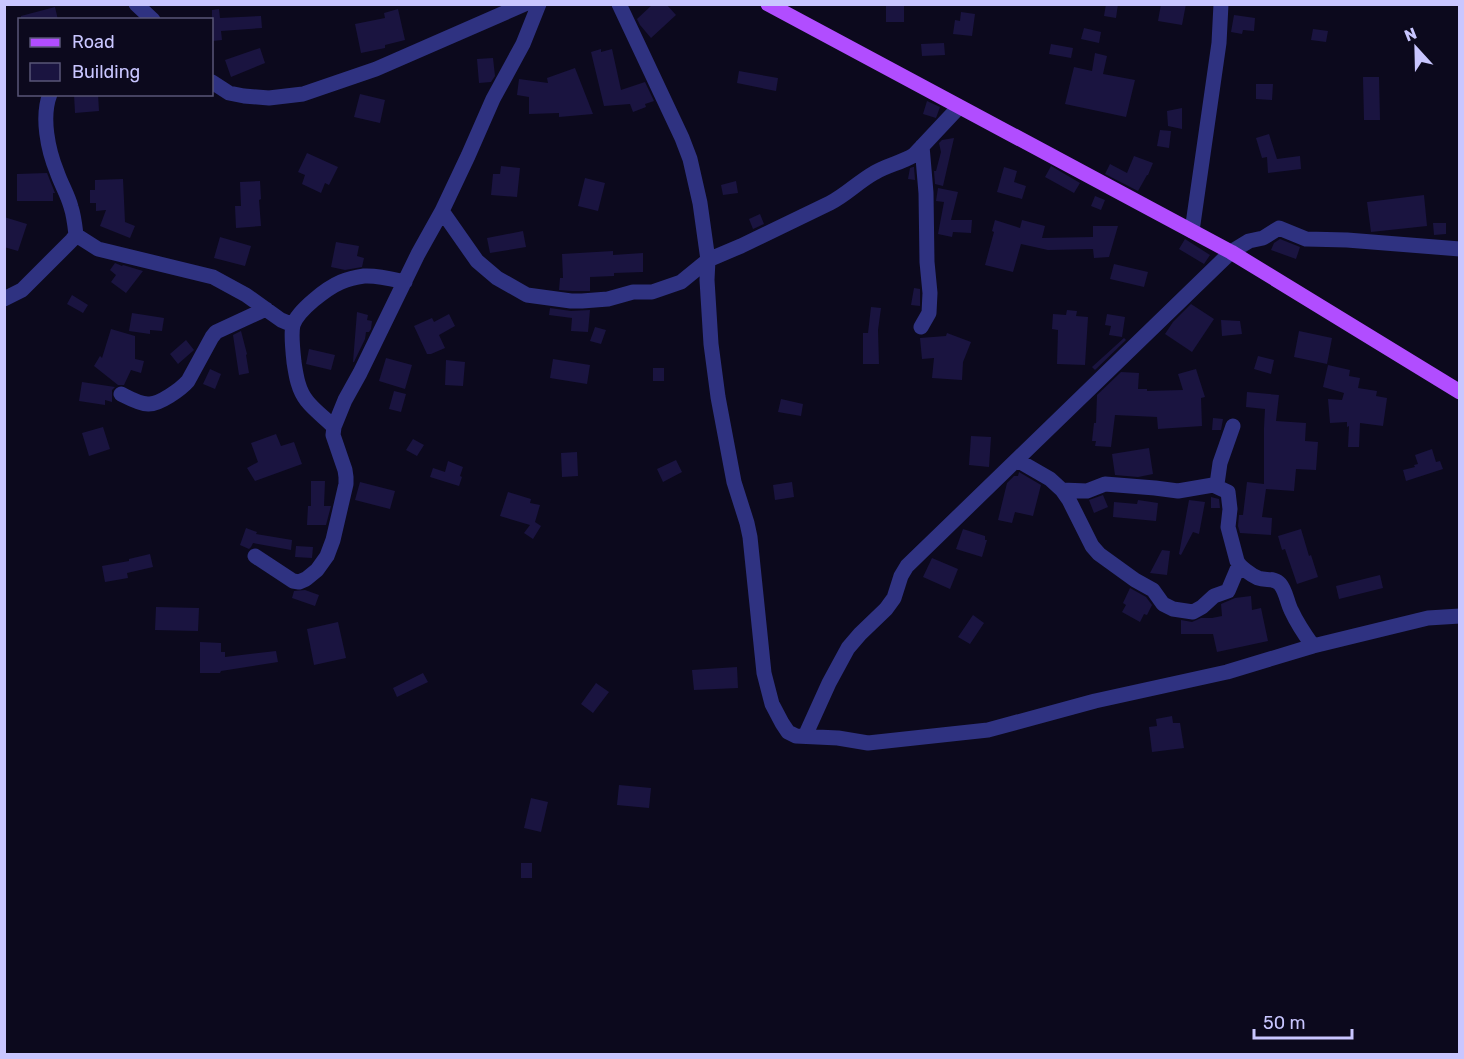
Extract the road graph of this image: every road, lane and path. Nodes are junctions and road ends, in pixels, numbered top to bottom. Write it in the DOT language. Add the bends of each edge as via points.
graph roads {
  1 [pos="136,4"];
  2 [pos="525,4"];
  3 [pos="539,4"];
  4 [pos="619,4"];
  5 [pos="768,4"];
  6 [pos="1221,4"];
  7 [pos="151,18"];
  8 [pos="213,83"];
  9 [pos="49,96"];
  10 [pos="959,107"];
  11 [pos="922,146"];
  12 [pos="441,211"];
  13 [pos="1192,231"];
  14 [pos="76,235"];
  15 [pos="1460,249"];
  16 [pos="1231,252"];
  17 [pos="708,260"];
  18 [pos="405,282"];
  19 [pos="4,299"];
  20 [pos="266,309"];
  21 [pos="293,325"];
  22 [pos="921,327"];
  23 [pos="1460,392"];
  24 [pos="121,394"];
  25 [pos="1233,426"];
  26 [pos="334,427"];
  27 [pos="1017,460"];
  28 [pos="1213,484"];
  29 [pos="1062,490"];
  30 [pos="255,556"];
  31 [pos="1239,565"];
  32 [pos="1460,616"];
  33 [pos="1313,646"];
  34 [pos="805,736"];
  1 -- 7 [label="street"];
  2 -- 8 [label="street" via="376,69 303,94 284,98 244,96 229,93"];
  3 -- 12 [label="street"];
  4 -- 17 [label="street" via="688,152"];
  5 -- 10 [label="main road"];
  6 -- 13 [label="street" via="1219,44"];
  9 -- 14 [label="street" via="45,108 49,145 71,206"];
  10 -- 11 [label="street"];
  10 -- 13 [label="main road"];
  11 -- 17 [label="street" via="906,160 870,175 830,203"];
  11 -- 22 [label="street" via="930,293 929,313"];
  12 -- 17 [label="street" via="477,261 496,278 527,295 588,301 652,292 681,282"];
  12 -- 18 [label="street"];
  13 -- 16 [label="main road"];
  14 -- 19 [label="street" via="22,290"];
  14 -- 20 [label="street" via="98,249 213,277"];
  15 -- 16 [label="street" via="1306,239 1279,228"];
  16 -- 23 [label="main road"];
  16 -- 27 [label="street"];
  17 -- 34 [label="street" via="711,344 718,397 734,482 750,537 764,673 782,723 796,736"];
  18 -- 21 [label="street" via="370,276 342,282 313,301"];
  18 -- 26 [label="street"];
  20 -- 21 [label="street"];
  20 -- 24 [label="street" via="216,332 188,381 160,402 147,405"];
  21 -- 26 [label="street" via="292,348 301,392"];
  25 -- 28 [label="street" via="1217,484"];
  26 -- 30 [label="street" via="346,484 327,556 317,570 299,582"];
  27 -- 29 [label="street"];
  27 -- 34 [label="street" via="907,566 894,598 848,648"];
  28 -- 29 [label="street" via="1178,491 1105,484 1087,491"];
  28 -- 31 [label="street" via="1228,492 1228,527"];
  29 -- 31 [label="street" via="1099,554 1153,590 1163,604 1173,609 1192,612 1228,591"];
  31 -- 33 [label="street" via="1260,579 1278,582"];
  32 -- 33 [label="street" via="1428,618"];
  33 -- 34 [label="street" via="1227,672 988,730 868,743"];
}
